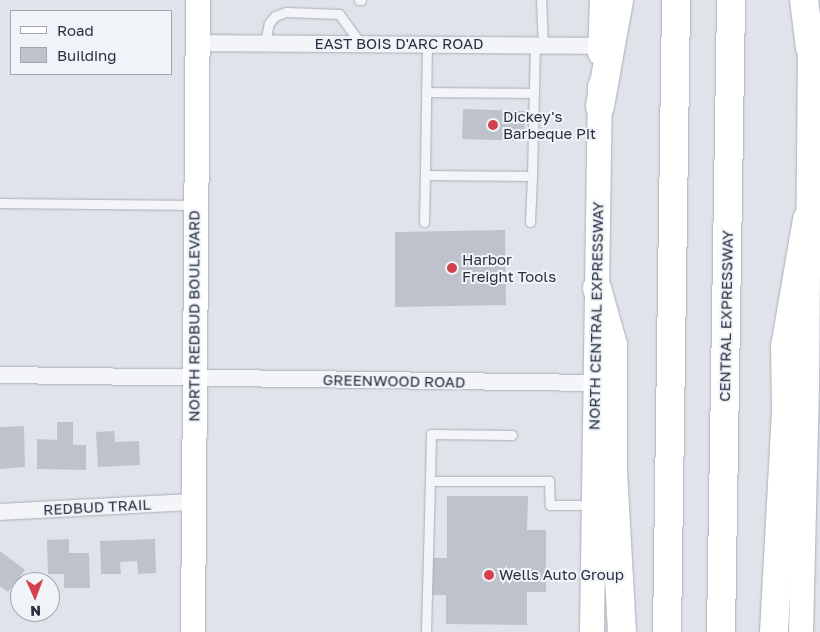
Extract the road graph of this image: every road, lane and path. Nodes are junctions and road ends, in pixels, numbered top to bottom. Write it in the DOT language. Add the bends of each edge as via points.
graph roads {
  1 [pos="198,0"];
  2 [pos="542,0"];
  3 [pos="602,0"];
  4 [pos="619,0"];
  5 [pos="676,0"];
  6 [pos="731,0"];
  7 [pos="804,0"];
  8 [pos="810,0"];
  9 [pos="197,43"];
  10 [pos="265,44"];
  11 [pos="361,44"];
  12 [pos="427,44"];
  13 [pos="539,45"];
  14 [pos="601,46"];
  15 [pos="815,48"];
  16 [pos="426,92"];
  17 [pos="534,93"];
  18 [pos="600,106"];
  19 [pos="425,175"];
  20 [pos="532,176"];
  21 [pos="0,202"];
  22 [pos="195,205"];
  23 [pos="807,220"];
  24 [pos="424,222"];
  25 [pos="530,222"];
  26 [pos="597,288"];
  27 [pos="0,375"];
  28 [pos="194,378"];
  29 [pos="595,383"];
  30 [pos="814,388"];
  31 [pos="512,435"];
  32 [pos="430,481"];
  33 [pos="194,502"];
  34 [pos="594,505"];
  35 [pos="0,512"];
  36 [pos="193,632"];
  37 [pos="426,632"];
  38 [pos="592,632"];
  39 [pos="622,632"];
  40 [pos="667,632"];
  41 [pos="721,632"];
  42 [pos="774,632"];
  43 [pos="801,632"];
  1 -- 9 [label="main road, NORTH REDBUD BOULEVARD"];
  2 -- 13 [label="lane"];
  3 -- 14 [label="main road, NORTH CENTRAL EXPRESSWAY"];
  4 -- 18 [label="highway"];
  5 -- 40 [label="highway"];
  6 -- 41 [label="highway, CENTRAL EXPRESSWAY"];
  7 -- 15 [label="highway"];
  8 -- 15 [label="main road"];
  9 -- 10 [label="street, EAST BOIS D'ARC ROAD"];
  9 -- 22 [label="main road, NORTH REDBUD BOULEVARD"];
  10 -- 11 [label="street, EAST BOIS D'ARC ROAD"];
  10 -- 11 [label="lane" via="269,23 275,16 286,12 330,12 344,18"];
  11 -- 12 [label="street, EAST BOIS D'ARC ROAD"];
  12 -- 13 [label="street, EAST BOIS D'ARC ROAD"];
  12 -- 16 [label="lane"];
  13 -- 14 [label="street, EAST BOIS D'ARC ROAD"];
  13 -- 17 [label="lane"];
  14 -- 18 [label="main road, NORTH CENTRAL EXPRESSWAY"];
  15 -- 23 [label="main road"];
  16 -- 17 [label="lane"];
  16 -- 19 [label="lane"];
  17 -- 20 [label="lane"];
  18 -- 26 [label="main road, NORTH CENTRAL EXPRESSWAY"];
  19 -- 20 [label="lane"];
  19 -- 24 [label="lane"];
  20 -- 25 [label="lane"];
  21 -- 22 [label="lane"];
  22 -- 28 [label="main road, NORTH REDBUD BOULEVARD"];
  23 -- 30 [label="main road"];
  23 -- 42 [label="highway" via="786,347 786,410"];
  26 -- 29 [label="main road, NORTH CENTRAL EXPRESSWAY"];
  26 -- 39 [label="highway" via="614,345 613,471"];
  27 -- 28 [label="street, GREENWOOD ROAD"];
  28 -- 29 [label="street, GREENWOOD ROAD"];
  28 -- 33 [label="main road, NORTH REDBUD BOULEVARD"];
  29 -- 34 [label="main road, NORTH CENTRAL EXPRESSWAY"];
  30 -- 43 [label="main road"];
  31 -- 32 [label="lane" via="431,434"];
  32 -- 34 [label="lane" via="549,481 550,505"];
  32 -- 37 [label="lane"];
  33 -- 35 [label="street, REDBUD TRAIL"];
  33 -- 36 [label="main road, NORTH REDBUD BOULEVARD"];
  34 -- 38 [label="main road, NORTH CENTRAL EXPRESSWAY"];
}
